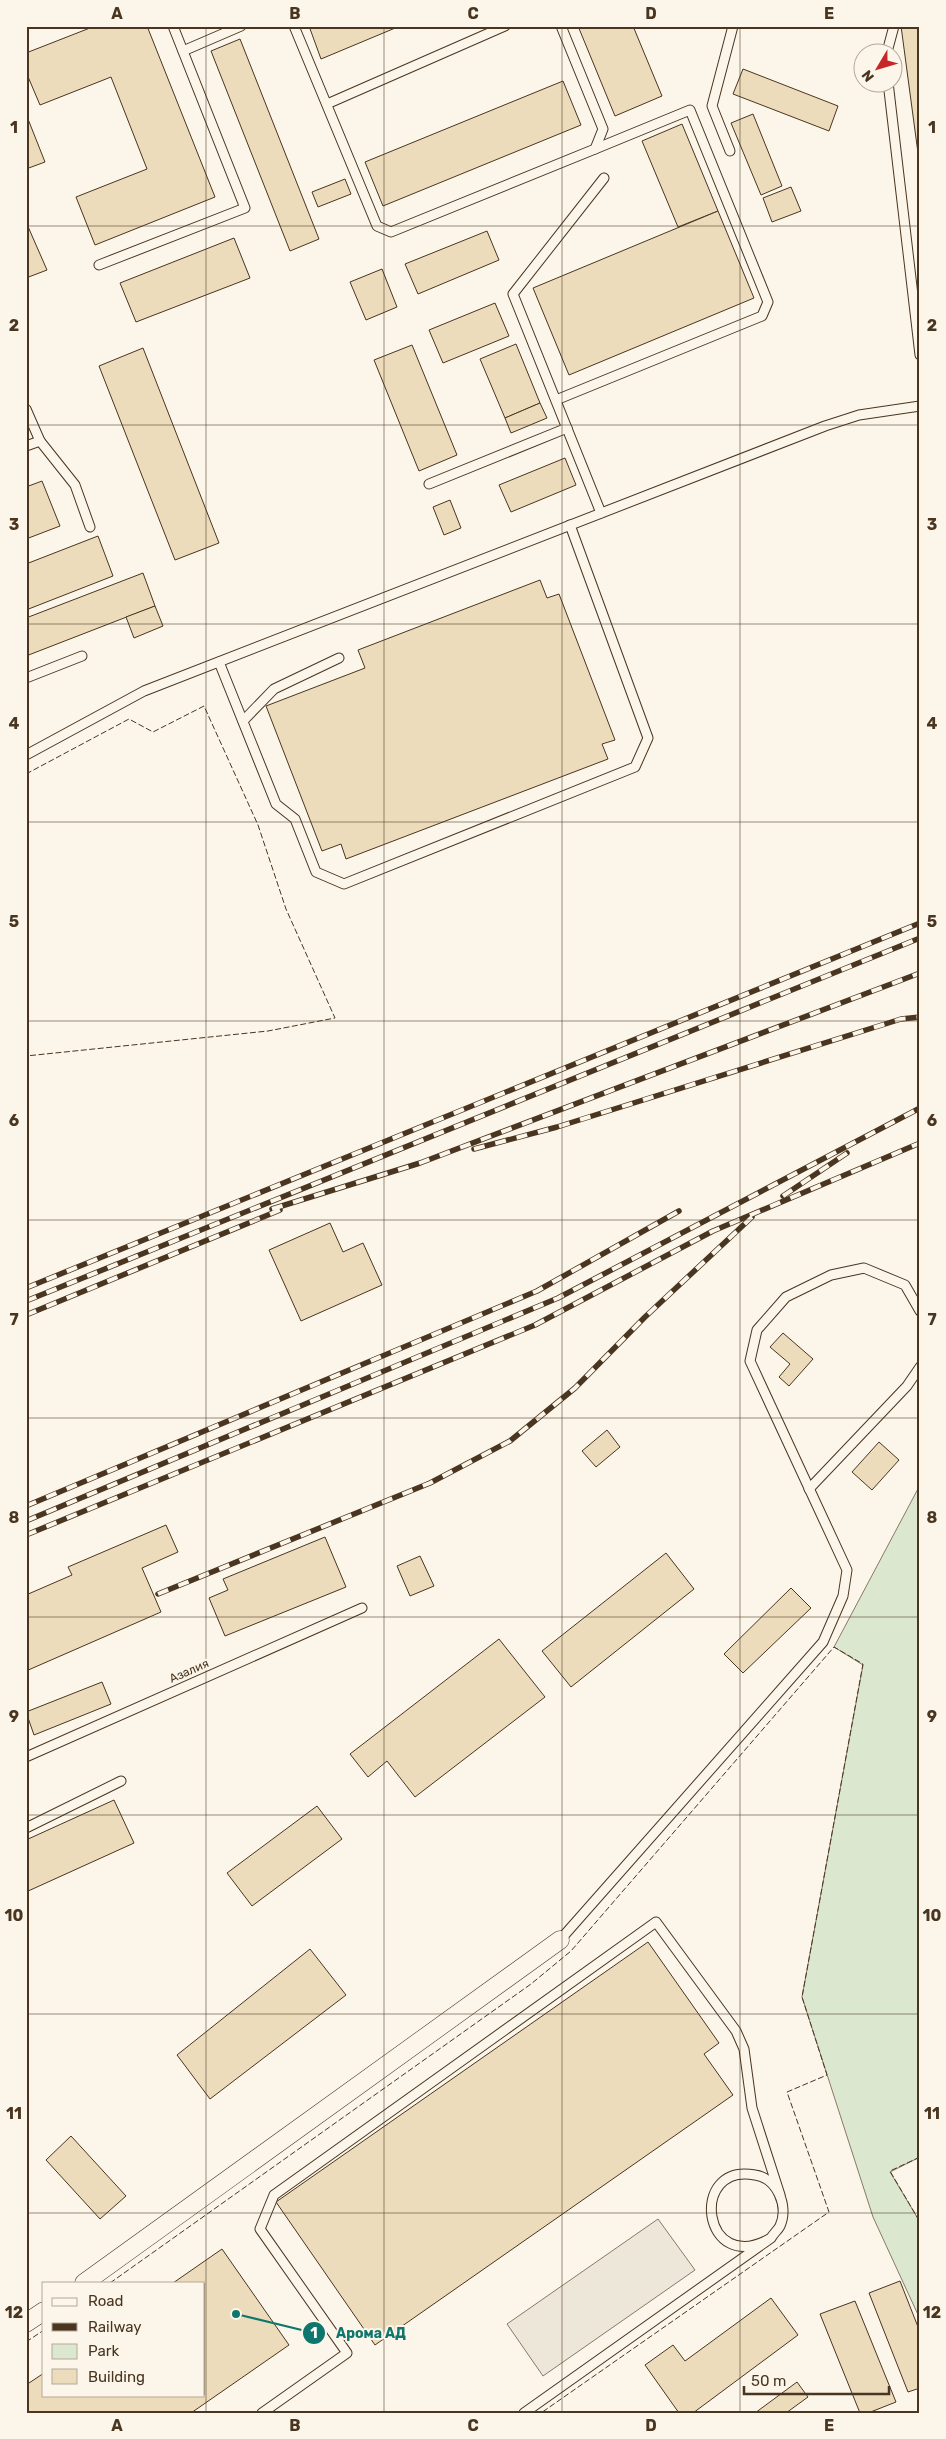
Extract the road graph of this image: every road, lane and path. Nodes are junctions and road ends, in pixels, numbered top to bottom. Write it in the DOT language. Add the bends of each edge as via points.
graph roads {
  1 [pos="173,26"];
  2 [pos="241,26"];
  3 [pos="294,26"];
  4 [pos="505,26"];
  5 [pos="561,26"];
  6 [pos="733,26"];
  7 [pos="894,26"];
  8 [pos="890,42"];
  9 [pos="183,50"];
  10 [pos="889,92"];
  11 [pos="327,104"];
  12 [pos="595,149"];
  13 [pos="730,151"];
  14 [pos="604,178"];
  15 [pos="99,266"];
  16 [pos="920,355"];
  17 [pos="556,400"];
  18 [pos="920,406"];
  19 [pos="26,409"];
  20 [pos="567,428"];
  21 [pos="40,441"];
  22 [pos="26,446"];
  23 [pos="429,484"];
  24 [pos="601,513"];
  25 [pos="570,525"];
  26 [pos="90,528"];
  27 [pos="82,656"];
  28 [pos="339,658"];
  29 [pos="219,662"];
  30 [pos="26,678"];
  31 [pos="242,721"];
  32 [pos="26,755"];
  33 [pos="920,1311"];
  34 [pos="920,1367"];
  35 [pos="810,1489"];
  36 [pos="362,1608"];
  37 [pos="26,1757"];
  38 [pos="121,1780"];
  39 [pos="26,1828"];
  40 [pos="560,1940"];
  41 [pos="780,2195"];
  42 [pos="770,2238"];
  43 [pos="85,2282"];
  44 [pos="42,2312"];
  45 [pos="26,2323"];
  46 [pos="262,2413"];
  47 [pos="524,2413"];
  1 -- 9 [label="lane"];
  2 -- 9 [label="lane"];
  3 -- 11 [label="lane"];
  4 -- 11 [label="lane"];
  5 -- 12 [label="lane" via="603,129"];
  6 -- 13 [label="lane" via="712,106"];
  7 -- 8 [label="lane"];
  9 -- 15 [label="lane" via="245,208"];
  10 -- 16 [label="lane"];
  11 -- 12 [label="lane" via="377,226 391,232"];
  12 -- 17 [label="lane" via="690,110 768,302 762,316"];
  14 -- 17 [label="lane" via="513,294"];
  17 -- 20 [label="lane"];
  18 -- 24 [label="lane" via="859,414"];
  19 -- 21 [label="lane"];
  20 -- 23 [label="lane"];
  20 -- 24 [label="lane"];
  21 -- 22 [label="lane"];
  21 -- 26 [label="lane" via="75,485"];
  24 -- 25 [label="lane"];
  25 -- 29 [label="lane"];
  25 -- 31 [label="lane" via="648,738 635,767 344,884 316,872 295,820 276,804"];
  27 -- 30 [label="lane"];
  28 -- 31 [label="lane" via="274,690"];
  29 -- 31 [label="lane"];
  29 -- 32 [label="lane" via="144,691"];
  33 -- 35 [label="lane" via="905,1285 864,1268 831,1275 786,1297 757,1330 750,1361"];
  34 -- 35 [label="lane" via="907,1386"];
  35 -- 40 [label="lane" via="847,1570 843,1596 823,1642"];
  36 -- 37 [label="lane, Азалия"];
  38 -- 39 [label="lane"];
  40 -- 43 [label="street"];
  41 -- 42 [label="lane" via="782,2218"];
  41 -- 42 [label="lane" via="770,2182 756,2175 740,2174 726,2179 710,2203 710,2217 724,2240 748,2247"];
  41 -- 46 [label="lane" via="752,2108 744,2049 736,2032 656,1922 274,2195 260,2229 347,2353"];
  42 -- 47 [label="lane"];
  44 -- 45 [label="street"];
}
